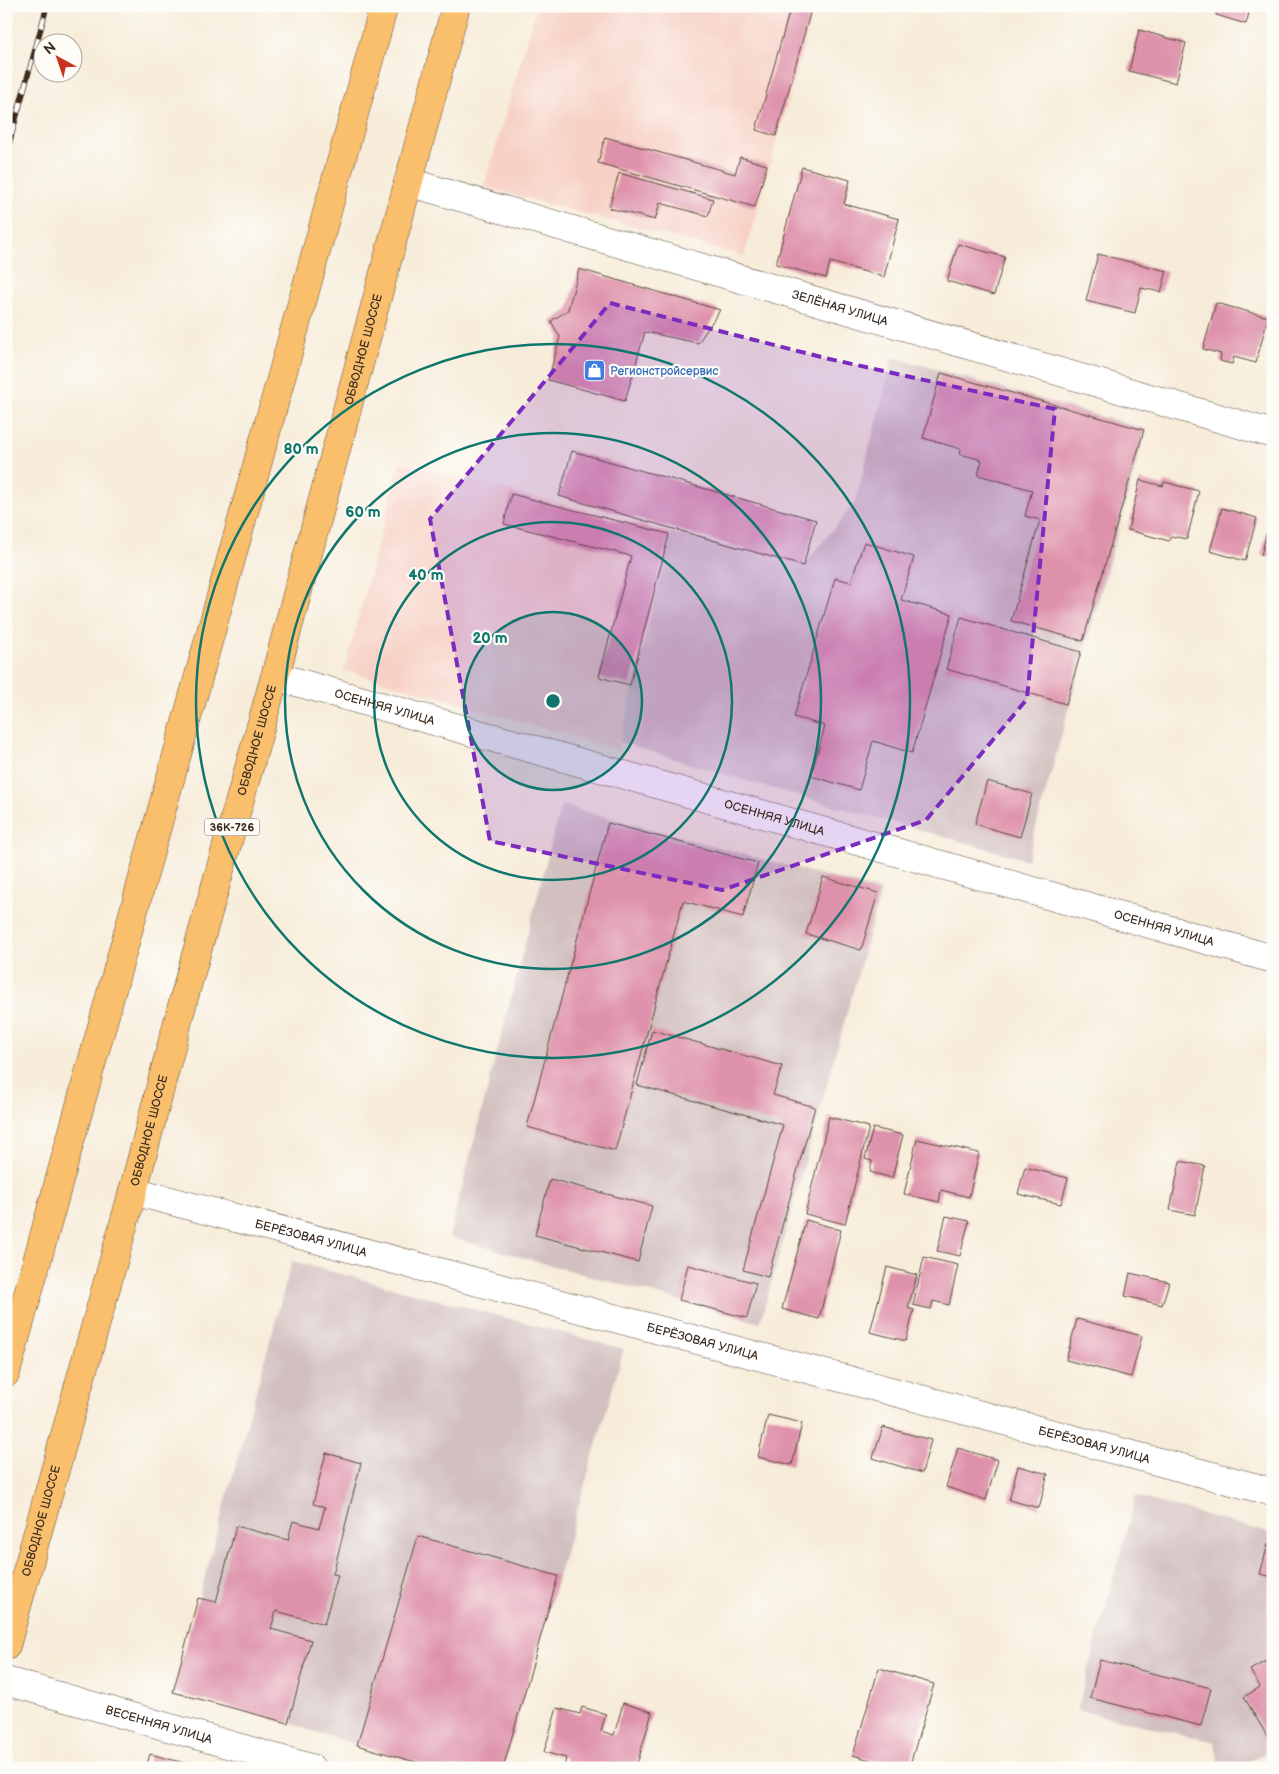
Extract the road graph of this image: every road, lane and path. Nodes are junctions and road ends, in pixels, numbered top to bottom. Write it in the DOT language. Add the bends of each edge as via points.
graph roads {
  1 [pos="384,6"];
  2 [pos="456,6"];
  3 [pos="408,182"];
  4 [pos="1273,434"];
  5 [pos="275,676"];
  6 [pos="1273,959"];
  7 [pos="133,1190"];
  8 [pos="6,1373"];
  9 [pos="1273,1492"];
  10 [pos="6,1646"];
  11 [pos="6,1681"];
  12 [pos="312,1768"];
  1 -- 8 [label="main road"];
  2 -- 3 [label="main road, ОБВОДНОЕ ШОССЕ / 36К-726"];
  3 -- 4 [label="street, ЗЕЛЁНАЯ УЛИЦА"];
  3 -- 5 [label="main road, ОБВОДНОЕ ШОССЕ / 36К-726"];
  5 -- 6 [label="street, ОСЕННЯЯ УЛИЦА"];
  5 -- 7 [label="main road, ОБВОДНОЕ ШОССЕ / 36К-726"];
  7 -- 9 [label="street, БЕРЁЗОВАЯ УЛИЦА"];
  7 -- 10 [label="main road, ОБВОДНОЕ ШОССЕ / 36К-726"];
  11 -- 12 [label="street, ВЕСЕННЯЯ УЛИЦА"];
}
